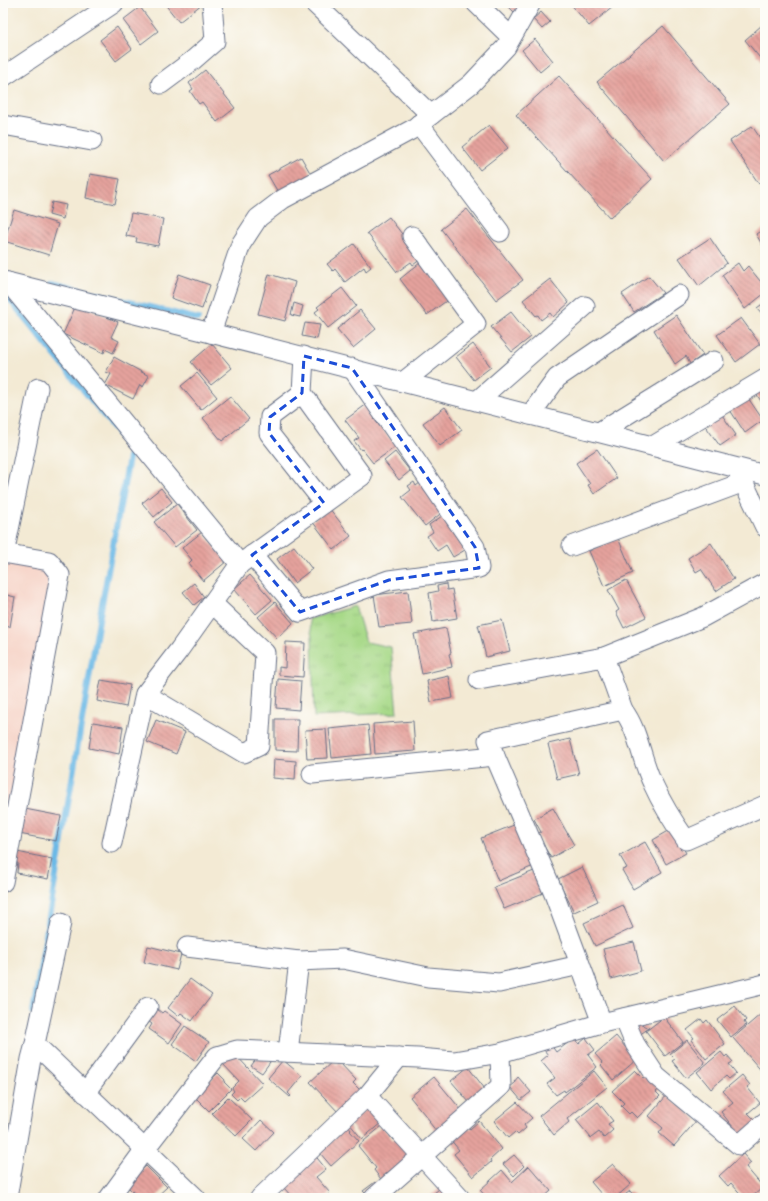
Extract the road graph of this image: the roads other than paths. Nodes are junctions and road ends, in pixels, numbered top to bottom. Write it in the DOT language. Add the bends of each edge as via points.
graph roads {
  1 [pos="114,3"];
  2 [pos="212,3"];
  3 [pos="314,3"];
  4 [pos="476,3"];
  5 [pos="531,3"];
  6 [pos="511,38"];
  7 [pos="3,77"];
  8 [pos="161,84"];
  9 [pos="425,120"];
  10 [pos="3,125"];
  11 [pos="92,141"];
  12 [pos="500,232"];
  13 [pos="412,236"];
  14 [pos="6,282"];
  15 [pos="679,295"];
  16 [pos="585,306"];
  17 [pos="212,333"];
  18 [pos="304,356"];
  19 [pos="714,361"];
  20 [pos="352,368"];
  21 [pos="765,379"];
  22 [pos="403,382"];
  23 [pos="38,388"];
  24 [pos="302,393"];
  25 [pos="477,401"];
  26 [pos="530,415"];
  27 [pos="599,432"];
  28 [pos="653,446"];
  29 [pos="753,472"];
  30 [pos="324,503"];
  31 [pos="765,527"];
  32 [pos="572,546"];
  33 [pos="4,553"];
  34 [pos="246,560"];
  35 [pos="765,583"];
  36 [pos="212,603"];
  37 [pos="604,657"];
  38 [pos="479,680"];
  39 [pos="145,694"];
  40 [pos="623,710"];
  41 [pos="495,756"];
  42 [pos="312,774"];
  43 [pos="765,805"];
  44 [pos="112,843"];
  45 [pos="3,882"];
  46 [pos="61,923"];
  47 [pos="187,947"];
  48 [pos="299,961"];
  49 [pos="580,965"];
  50 [pos="765,984"];
  51 [pos="148,1007"];
  52 [pos="624,1018"];
  53 [pos="602,1023"];
  54 [pos="33,1052"];
  55 [pos="288,1052"];
  56 [pos="500,1053"];
  57 [pos="399,1057"];
  58 [pos="85,1093"];
  59 [pos="367,1096"];
  60 [pos="765,1122"];
  61 [pos="141,1154"];
  62 [pos="422,1156"];
  63 [pos="7,1198"];
  64 [pos="109,1198"];
  65 [pos="196,1198"];
  66 [pos="260,1198"];
  67 [pos="374,1198"];
  68 [pos="460,1198"];
  1 -- 7 [label="street"];
  2 -- 8 [label="street" via="215,41 192,62"];
  3 -- 9 [label="street"];
  4 -- 6 [label="street"];
  5 -- 6 [label="street"];
  6 -- 9 [label="street" via="506,47 471,84"];
  9 -- 12 [label="street"];
  9 -- 17 [label="street" via="284,199 258,218 241,244"];
  10 -- 11 [label="street"];
  13 -- 22 [label="street" via="476,324"];
  14 -- 17 [label="street"];
  14 -- 34 [label="street"];
  15 -- 26 [label="street" via="557,378"];
  16 -- 25 [label="street"];
  17 -- 18 [label="street"];
  18 -- 20 [label="street"];
  18 -- 24 [label="street"];
  19 -- 27 [label="street"];
  20 -- 22 [label="street"];
  20 -- 34 [label="street" via="475,547 479,568 389,580 300,612"];
  21 -- 28 [label="street"];
  22 -- 25 [label="street"];
  23 -- 33 [label="street"];
  24 -- 30 [label="street" via="270,417 269,433"];
  24 -- 30 [label="street" via="362,476"];
  25 -- 26 [label="street"];
  26 -- 27 [label="street"];
  27 -- 28 [label="street"];
  28 -- 29 [label="street"];
  29 -- 31 [label="street"];
  29 -- 32 [label="street"];
  30 -- 34 [label="street"];
  33 -- 45 [label="street" via="49,561 60,575"];
  34 -- 36 [label="street"];
  35 -- 37 [label="street" via="703,618"];
  36 -- 39 [label="street"];
  36 -- 39 [label="street" via="265,653 259,746 244,753"];
  37 -- 38 [label="street"];
  37 -- 40 [label="street"];
  39 -- 44 [label="street"];
  40 -- 41 [label="street" via="488,740"];
  40 -- 43 [label="street" via="630,720 652,784 686,840"];
  41 -- 42 [label="street"];
  41 -- 49 [label="street" via="554,894"];
  46 -- 54 [label="street"];
  47 -- 48 [label="street"];
  48 -- 49 [label="street" via="343,959 428,977 498,983"];
  48 -- 55 [label="street"];
  49 -- 53 [label="street"];
  50 -- 52 [label="street"];
  51 -- 58 [label="street"];
  52 -- 53 [label="street"];
  52 -- 60 [label="street" via="635,1044 656,1076 739,1145"];
  53 -- 56 [label="street"];
  54 -- 58 [label="street"];
  54 -- 63 [label="street"];
  55 -- 57 [label="street"];
  55 -- 61 [label="street" via="237,1050 217,1056"];
  56 -- 57 [label="street" via="454,1061"];
  56 -- 62 [label="street" via="501,1086"];
  57 -- 59 [label="street"];
  58 -- 61 [label="street"];
  59 -- 62 [label="street"];
  59 -- 66 [label="street"];
  61 -- 64 [label="street"];
  61 -- 65 [label="street"];
  62 -- 67 [label="street"];
  62 -- 68 [label="street"];
}
